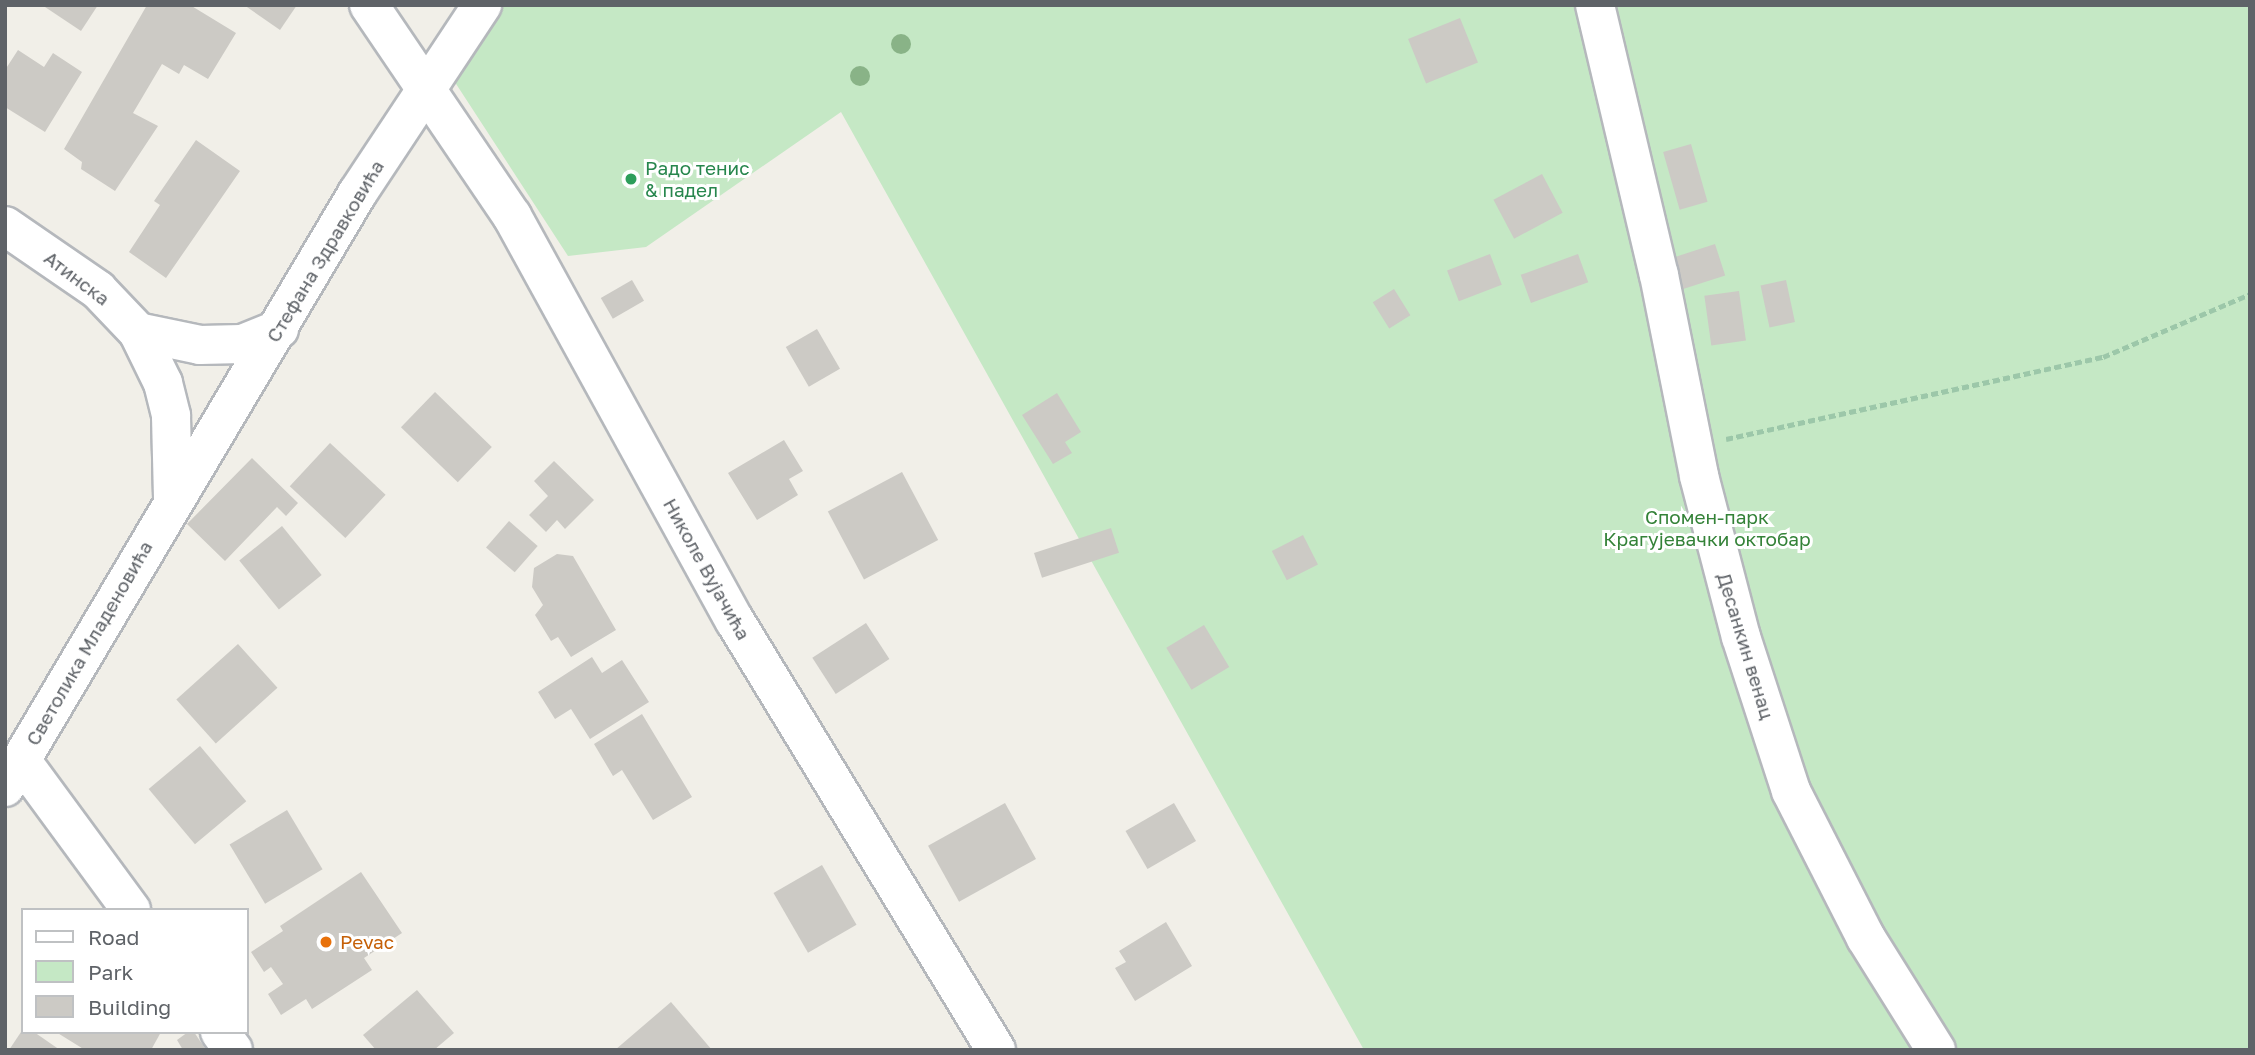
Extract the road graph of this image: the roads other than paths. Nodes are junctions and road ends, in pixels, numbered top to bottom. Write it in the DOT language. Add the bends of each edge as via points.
graph roads {
  1 [pos="369,5"];
  2 [pos="482,5"];
  3 [pos="1595,5"];
  4 [pos="426,83"];
  5 [pos="5,226"];
  6 [pos="279,329"];
  7 [pos="138,332"];
  8 [pos="173,499"];
  9 [pos="13,773"];
  10 [pos="129,908"];
  11 [pos="221,1034"];
  12 [pos="233,1050"];
  13 [pos="996,1050"];
  14 [pos="1936,1050"];
  1 -- 4 [label="street, Николе Вујачића"];
  2 -- 4 [label="street, Стефана Здравковића"];
  3 -- 14 [label="street, Десанкин венац" via="1658,275 1692,446 1741,637 1791,791 1866,938"];
  4 -- 6 [label="street, Стефана Здравковића"];
  4 -- 13 [label="street, Николе Вујачића" via="512,216 735,621"];
  5 -- 7 [label="street, Атинска" via="98,290"];
  6 -- 7 [label="street" via="242,344 200,345"];
  6 -- 8 [label="street, Стефана Здравковића"];
  7 -- 8 [label="street, Атинска" via="163,383 171,416"];
  8 -- 9 [label="street, Светолика Младеновића"];
  9 -- 10 [label="street"];
  11 -- 12 [label="street"];
}
